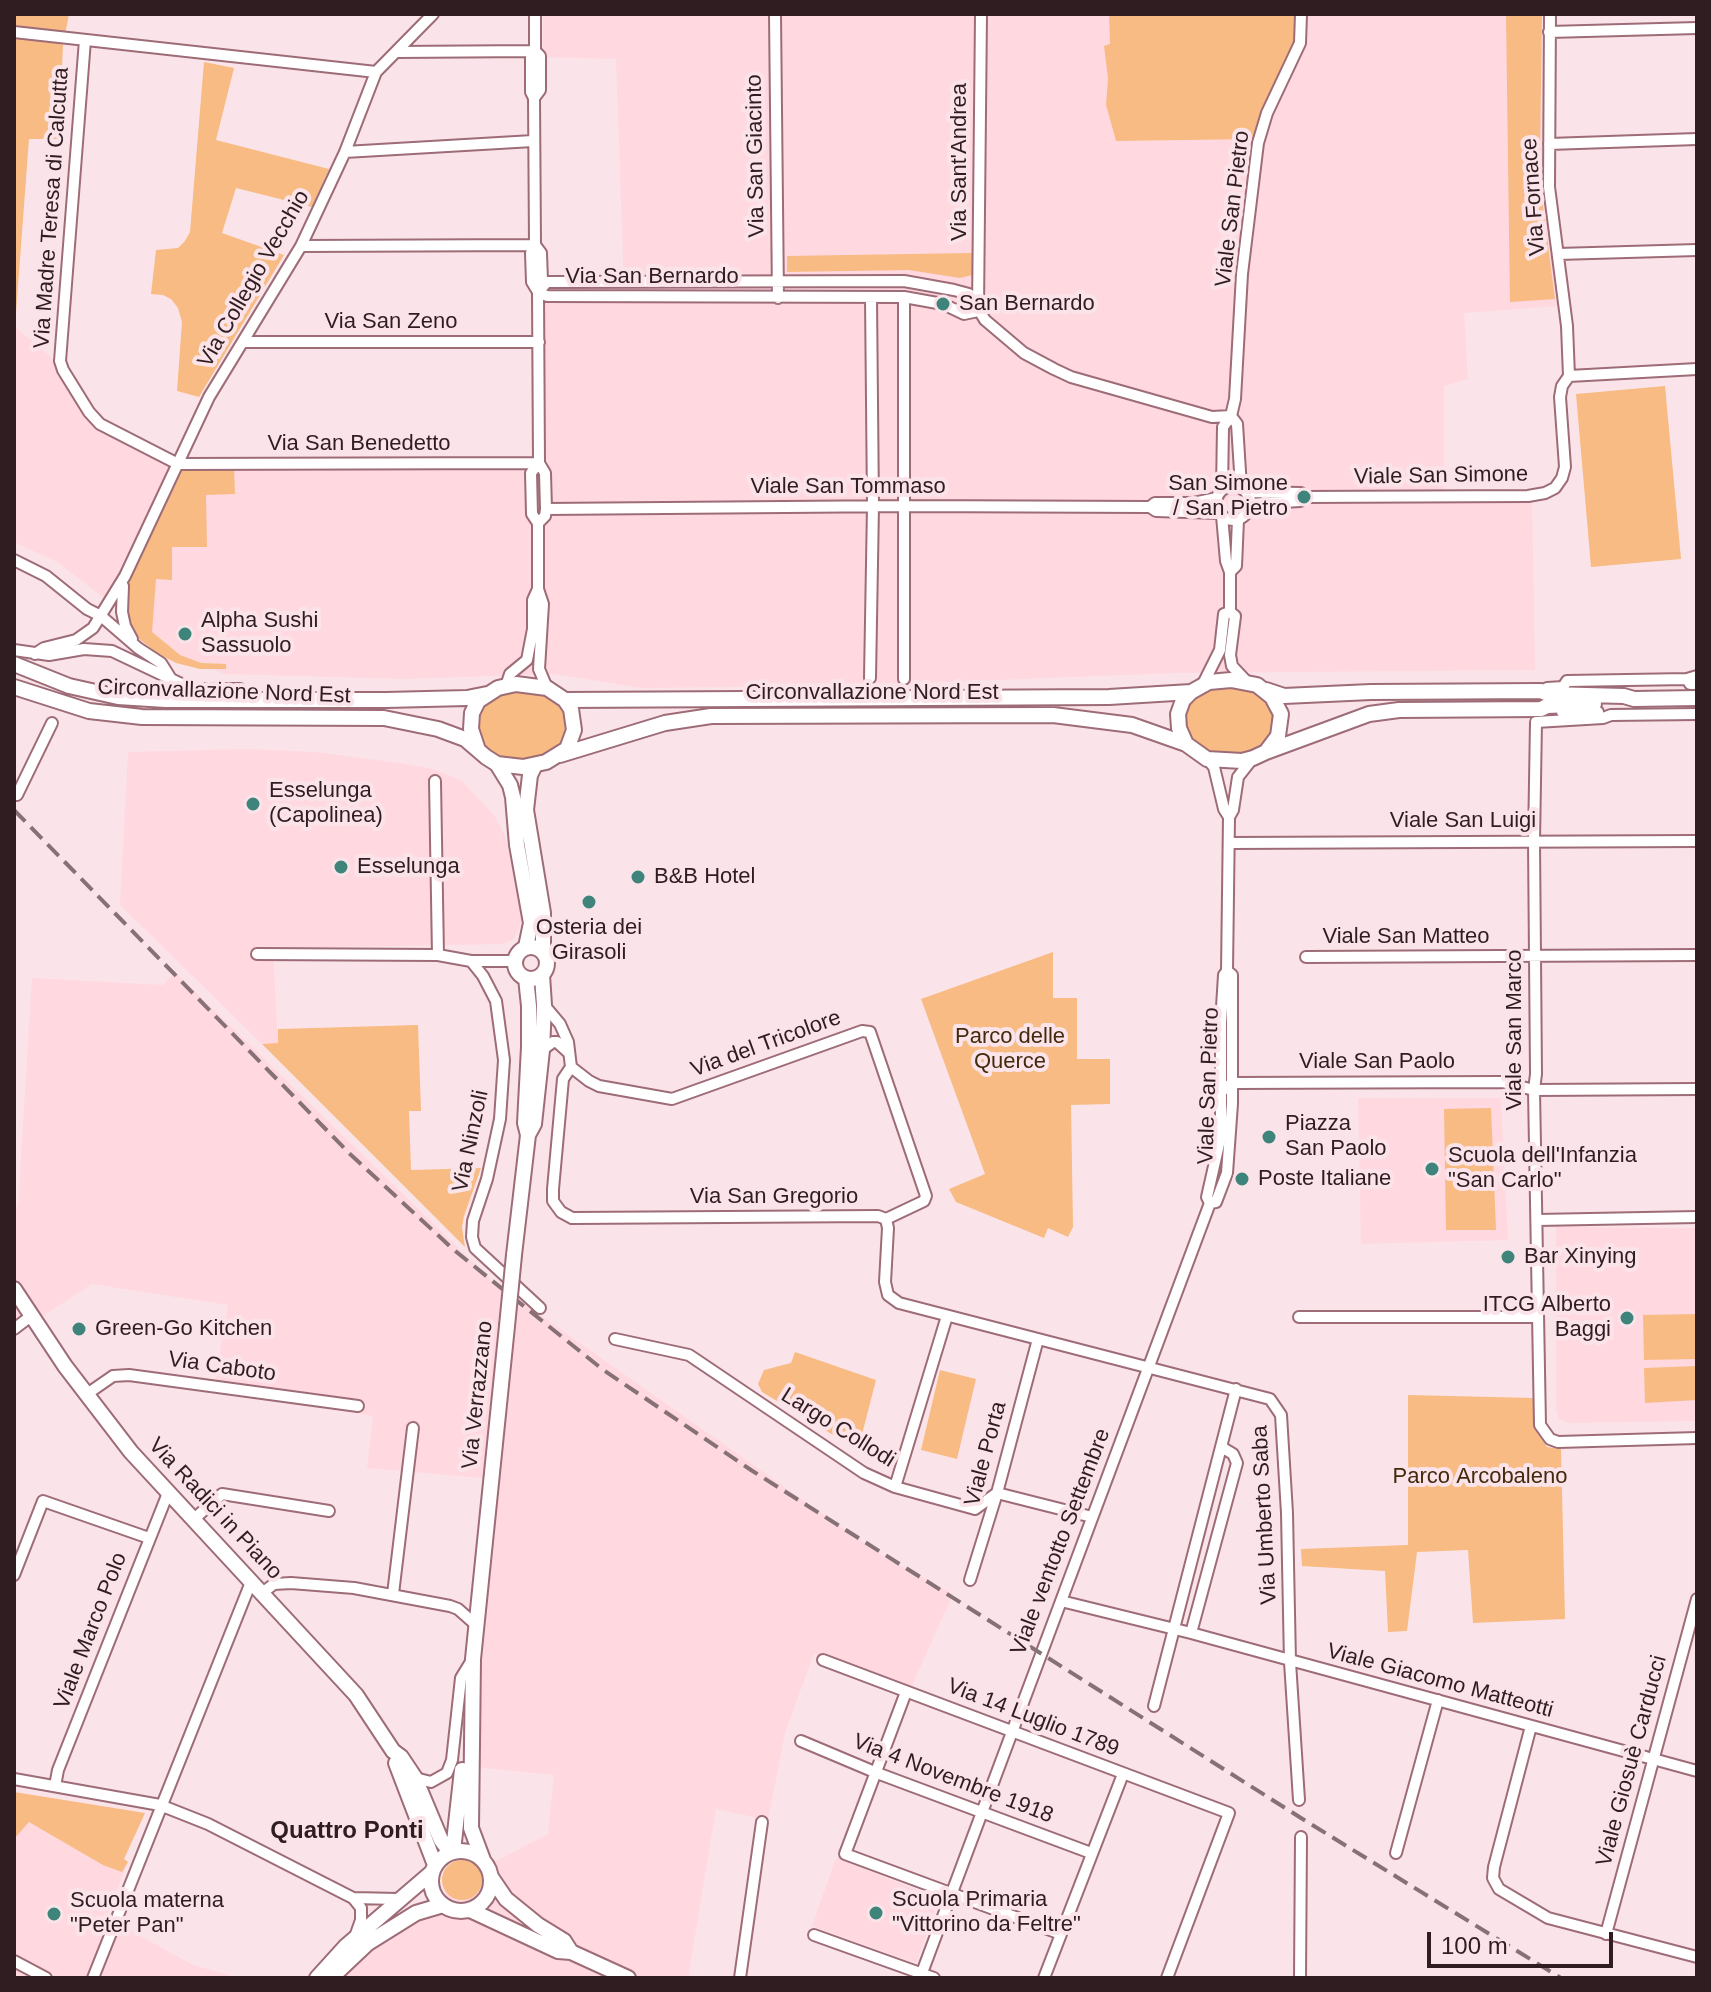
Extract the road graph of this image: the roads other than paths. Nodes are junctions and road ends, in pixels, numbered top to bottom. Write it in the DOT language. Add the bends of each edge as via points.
graph roads {
  1 [pos="433,14"];
  2 [pos="535,14"];
  3 [pos="775,14"];
  4 [pos="981,14"];
  5 [pos="1301,14"];
  6 [pos="1550,14"];
  7 [pos="1697,28"];
  8 [pos="14,32"];
  9 [pos="1549,32"];
  10 [pos="85,40"];
  11 [pos="535,51"];
  12 [pos="396,52"];
  13 [pos="376,72"];
  14 [pos="1697,139"];
  15 [pos="533,141"];
  16 [pos="1549,144"];
  17 [pos="345,152"];
  18 [pos="535,245"];
  19 [pos="301,246"];
  20 [pos="1697,250"];
  21 [pos="1558,254"];
  22 [pos="778,283"];
  23 [pos="538,292"];
  24 [pos="871,297"];
  25 [pos="904,297"];
  26 [pos="778,298"];
  27 [pos="978,311"];
  28 [pos="243,342"];
  29 [pos="539,342"];
  30 [pos="1697,369"];
  31 [pos="1569,376"];
  32 [pos="1231,416"];
  33 [pos="539,463"];
  34 [pos="178,464"];
  35 [pos="1244,489"];
  36 [pos="1219,494"];
  37 [pos="1304,497"];
  38 [pos="1251,504"];
  39 [pos="873,506"];
  40 [pos="904,506"];
  41 [pos="1150,507"];
  42 [pos="546,509"];
  43 [pos="1220,514"];
  44 [pos="1238,520"];
  45 [pos="538,523"];
  46 [pos="14,560"];
  47 [pos="1230,572"];
  48 [pos="125,576"];
  49 [pos="538,589"];
  50 [pos="1230,612"];
  51 [pos="101,616"];
  52 [pos="138,648"];
  53 [pos="14,650"];
  54 [pos="35,654"];
  55 [pos="14,664"];
  56 [pos="870,678"];
  57 [pos="171,679"];
  58 [pos="904,679"];
  59 [pos="1694,680"];
  60 [pos="1247,682"];
  61 [pos="506,686"];
  62 [pos="14,687"];
  63 [pos="547,688"];
  64 [pos="1197,688"];
  65 [pos="1266,690"];
  66 [pos="1541,691"];
  67 [pos="14,694"];
  68 [pos="488,694"];
  69 [pos="34,695"];
  70 [pos="1697,698"];
  71 [pos="1634,699"];
  72 [pos="250,700"];
  73 [pos="565,700"];
  74 [pos="1697,714"];
  75 [pos="1539,716"];
  76 [pos="52,723"];
  77 [pos="1186,744"];
  78 [pos="478,750"];
  79 [pos="560,755"];
  80 [pos="1260,755"];
  81 [pos="1207,759"];
  82 [pos="497,764"];
  83 [pos="535,765"];
  84 [pos="435,781"];
  85 [pos="17,795"];
  86 [pos="1229,817"];
  87 [pos="1534,841"];
  88 [pos="1697,841"];
  89 [pos="1229,843"];
  90 [pos="526,947"];
  91 [pos="543,951"];
  92 [pos="257,954"];
  93 [pos="438,955"];
  94 [pos="1697,955"];
  95 [pos="1535,956"];
  96 [pos="1306,957"];
  97 [pos="471,961"];
  98 [pos="515,961"];
  99 [pos="1227,971"];
  100 [pos="542,975"];
  101 [pos="526,978"];
  102 [pos="544,1005"];
  103 [pos="1221,1043"];
  104 [pos="542,1050"];
  105 [pos="569,1053"];
  106 [pos="571,1067"];
  107 [pos="1232,1083"];
  108 [pos="1697,1089"];
  109 [pos="1534,1090"];
  110 [pos="1222,1091"];
  111 [pos="528,1135"];
  112 [pos="1210,1203"];
  113 [pos="1697,1217"];
  114 [pos="886,1219"];
  115 [pos="1537,1220"];
  116 [pos="14,1289"];
  117 [pos="540,1308"];
  118 [pos="31,1316"];
  119 [pos="947,1316"];
  120 [pos="1299,1317"];
  121 [pos="1538,1317"];
  122 [pos="14,1329"];
  123 [pos="615,1339"];
  124 [pos="1038,1339"];
  125 [pos="1150,1367"];
  126 [pos="1236,1389"];
  127 [pos="87,1394"];
  128 [pos="358,1406"];
  129 [pos="413,1428"];
  130 [pos="1697,1438"];
  131 [pos="1223,1448"];
  132 [pos="895,1487"];
  133 [pos="168,1493"];
  134 [pos="997,1493"];
  135 [pos="329,1511"];
  136 [pos="1092,1517"];
  137 [pos="194,1519"];
  138 [pos="149,1538"];
  139 [pos="14,1575"];
  140 [pos="970,1580"];
  141 [pos="251,1582"];
  142 [pos="262,1593"];
  143 [pos="393,1594"];
  144 [pos="1697,1599"];
  145 [pos="1061,1601"];
  146 [pos="475,1624"];
  147 [pos="1173,1629"];
  148 [pos="1191,1633"];
  149 [pos="473,1659"];
  150 [pos="823,1660"];
  151 [pos="1290,1662"];
  152 [pos="906,1692"];
  153 [pos="1438,1700"];
  154 [pos="1154,1706"];
  155 [pos="1531,1726"];
  156 [pos="1011,1732"];
  157 [pos="801,1741"];
  158 [pos="393,1751"];
  159 [pos="1654,1760"];
  160 [pos="1697,1771"];
  161 [pos="877,1773"];
  162 [pos="1123,1774"];
  163 [pos="415,1778"];
  164 [pos="14,1779"];
  165 [pos="55,1786"];
  166 [pos="1299,1800"];
  167 [pos="160,1805"];
  168 [pos="982,1812"];
  169 [pos="762,1822"];
  170 [pos="1301,1837"];
  171 [pos="452,1852"];
  172 [pos="1091,1853"];
  173 [pos="1396,1853"];
  174 [pos="483,1860"];
  175 [pos="433,1869"];
  176 [pos="491,1876"];
  177 [pos="952,1894"];
  178 [pos="353,1898"];
  179 [pos="398,1899"];
  180 [pos="443,1905"];
  181 [pos="470,1910"];
  182 [pos="1061,1934"];
  183 [pos="1606,1934"];
  184 [pos="814,1935"];
  185 [pos="355,1938"];
  186 [pos="571,1952"];
  187 [pos="1697,1957"];
  188 [pos="14,1961"];
  189 [pos="921,1976"];
  190 [pos="46,1978"];
  191 [pos="93,1978"];
  192 [pos="317,1978"];
  193 [pos="331,1978"];
  194 [pos="628,1978"];
  195 [pos="740,1978"];
  196 [pos="934,1978"];
  197 [pos="1044,1978"];
  198 [pos="1167,1978"];
  199 [pos="1300,1978"];
  1 -- 12 [label="street, Via Collegio Vecchio"];
  2 -- 11 [label="street"];
  3 -- 22 [label="street, Via San Giacinto"];
  4 -- 27 [label="street, Via Sant'Andrea"];
  5 -- 32 [label="street, Viale San Pietro" via="1300,43 1258,143"];
  6 -- 9 [label="street, Via Fornace"];
  7 -- 9 [label="street"];
  8 -- 10 [label="street"];
  9 -- 16 [label="street, Via Fornace"];
  10 -- 13 [label="street"];
  10 -- 34 [label="street, Via Madre Teresa di Calcutta" via="60,361 100,424"];
  11 -- 12 [label="street"];
  11 -- 15 [label="street" via="540,56 540,90 534,98"];
  12 -- 13 [label="street, Via Collegio Vecchio"];
  13 -- 17 [label="street, Via Collegio Vecchio"];
  14 -- 16 [label="street"];
  15 -- 17 [label="street"];
  15 -- 18 [label="street"];
  16 -- 21 [label="street, Via Fornace"];
  17 -- 19 [label="street, Via Collegio Vecchio"];
  18 -- 19 [label="street"];
  18 -- 23 [label="street" via="541,253"];
  19 -- 28 [label="street, Via Collegio Vecchio"];
  20 -- 21 [label="street"];
  21 -- 31 [label="street, Via Fornace"];
  22 -- 23 [label="street, Via San Bernardo" via="547,282"];
  22 -- 26 [label="street, Via San Giacinto"];
  22 -- 27 [label="street, Via San Bernardo" via="904,281 969,294"];
  23 -- 26 [label="street, Via San Bernardo"];
  23 -- 29 [label="street"];
  24 -- 25 [label="street, Via San Bernardo"];
  24 -- 26 [label="street, Via San Bernardo"];
  24 -- 39 [label="street"];
  25 -- 27 [label="street, Via San Bernardo" via="964,314"];
  25 -- 40 [label="street"];
  27 -- 32 [label="street, Via San Bernardo" via="1024,353 1071,377 1212,417"];
  28 -- 29 [label="street, Via San Zeno"];
  28 -- 34 [label="street, Via Collegio Vecchio" via="209,397"];
  29 -- 33 [label="street"];
  30 -- 31 [label="street"];
  31 -- 37 [label="street, Viale San Simone" via="1560,397 1565,467 1555,488 1545,493"];
  32 -- 35 [label="street, Viale San Pietro" via="1237,424"];
  32 -- 36 [label="street, Viale San Pietro" via="1223,427"];
  33 -- 34 [label="street, Via San Benedetto"];
  33 -- 42 [label="street" via="545,473"];
  33 -- 45 [label="street" via="531,473 532,514"];
  34 -- 48 [label="street, Via Collegio Vecchio"];
  35 -- 36 [label="street" via="1231,486"];
  35 -- 37 [label="street, Viale San Simone"];
  35 -- 38 [label="street"];
  36 -- 41 [label="street, Viale San Tommaso" via="1193,503"];
  36 -- 43 [label="street"];
  37 -- 38 [label="street, Viale San Simone"];
  38 -- 44 [label="street"];
  39 -- 40 [label="street, Viale San Tommaso"];
  39 -- 42 [label="street, Viale San Tommaso"];
  39 -- 56 [label="street"];
  40 -- 41 [label="street, Viale San Tommaso"];
  40 -- 58 [label="street"];
  41 -- 43 [label="street, Viale San Tommaso"];
  42 -- 45 [label="street"];
  43 -- 44 [label="street"];
  43 -- 47 [label="street"];
  44 -- 47 [label="street" via="1236,566"];
  45 -- 49 [label="street"];
  46 -- 51 [label="street" via="28,564"];
  47 -- 50 [label="street"];
  48 -- 51 [label="street, Via Collegio Vecchio"];
  48 -- 52 [label="street, Via Collegio Vecchio" via="122,612"];
  49 -- 61 [label="street" via="527,660 510,674"];
  49 -- 63 [label="street" via="543,604 539,669"];
  50 -- 60 [label="street" via="1235,616 1232,666"];
  50 -- 64 [label="street" via="1224,614 1220,650"];
  51 -- 52 [label="street"];
  51 -- 54 [label="street, Via Collegio Vecchio" via="76,640"];
  52 -- 57 [label="street" via="161,663"];
  53 -- 54 [label="street"];
  54 -- 57 [label="street, Circonvallazione Nord Est" via="112,651"];
  55 -- 72 [label="main road, Circonvallazione Nord Est" via="69,686 118,697"];
  57 -- 72 [label="street, Circonvallazione Nord Est" via="192,689 240,689"];
  59 -- 66 [label="street" via="1567,681 1563,687"];
  60 -- 64 [label="main road" via="1216,681"];
  60 -- 65 [label="main road"];
  61 -- 63 [label="main road, Circonvallazione Nord Est"];
  61 -- 68 [label="main road, Circonvallazione Nord Est"];
  62 -- 69 [label="main road, Circonvallazione Nord Est"];
  63 -- 73 [label="main road"];
  64 -- 73 [label="main road, Circonvallazione Nord Est" via="1109,697"];
  64 -- 77 [label="main road" via="1183,700 1178,714"];
  65 -- 66 [label="main road" via="1284,696"];
  65 -- 80 [label="main road" via="1277,704 1281,725"];
  66 -- 71 [label="main road"];
  67 -- 69 [label="street"];
  68 -- 72 [label="main road, Circonvallazione Nord Est"];
  68 -- 78 [label="main road" via="472,713"];
  69 -- 78 [label="main road, Circonvallazione Nord Est" via="89,711 142,717 384,718 438,729"];
  70 -- 71 [label="main road"];
  71 -- 75 [label="main road" via="1547,706"];
  73 -- 79 [label="main road" via="574,730"];
  74 -- 75 [label="street"];
  75 -- 80 [label="main road" via="1399,710 1369,714"];
  75 -- 87 [label="street, Viale San Marco"];
  76 -- 85 [label="street"];
  77 -- 79 [label="main road, Circonvallazione Nord Est" via="1132,725 1053,715 711,716 665,723"];
  77 -- 81 [label="main road"];
  78 -- 82 [label="main road, Circonvallazione Nord Est"];
  79 -- 83 [label="main road, Circonvallazione Nord Est"];
  80 -- 81 [label="main road" via="1242,761"];
  80 -- 86 [label="street" via="1238,777"];
  81 -- 86 [label="street"];
  82 -- 83 [label="main road, Circonvallazione Nord Est"];
  82 -- 90 [label="main road" via="513,797 531,923"];
  83 -- 91 [label="main road, Via Verrazzano" via="526,810 543,913"];
  84 -- 93 [label="street"];
  86 -- 89 [label="street, Viale San Pietro"];
  87 -- 88 [label="street, Viale San Luigi"];
  87 -- 89 [label="street, Viale San Luigi"];
  87 -- 95 [label="street, Viale San Marco"];
  89 -- 99 [label="street, Viale San Pietro"];
  90 -- 91 [label="main road"];
  90 -- 98 [label="main road"];
  91 -- 100 [label="main road, Via Verrazzano" via="548,963"];
  92 -- 93 [label="street"];
  93 -- 97 [label="street"];
  94 -- 95 [label="street, Viale San Matteo"];
  95 -- 96 [label="street, Viale San Matteo"];
  95 -- 109 [label="street, Viale San Marco"];
  97 -- 98 [label="street"];
  97 -- 117 [label="street, Via Ninzoli" via="496,1001 504,1060 500,1119 472,1237 475,1248"];
  98 -- 101 [label="main road, Via Verrazzano"];
  99 -- 103 [label="street, Viale San Pietro"];
  99 -- 107 [label="street, Viale San Pietro" via="1232,975"];
  100 -- 101 [label="main road"];
  100 -- 102 [label="main road, Via Verrazzano"];
  101 -- 111 [label="main road, Via Verrazzano"];
  102 -- 104 [label="main road, Via Verrazzano"];
  102 -- 105 [label="street" via="560,1024"];
  103 -- 107 [label="street"];
  103 -- 110 [label="street, Viale San Pietro"];
  104 -- 105 [label="street" via="557,1042"];
  104 -- 111 [label="main road, Via Verrazzano" via="534,1124"];
  105 -- 106 [label="street"];
  106 -- 114 [label="street, Via San Gregorio" via="563,1079 553,1201 572,1218"];
  106 -- 114 [label="street, Via del Tricolore" via="599,1086 672,1099 870,1032 926,1196"];
  107 -- 109 [label="street, Viale San Paolo" via="1502,1082"];
  107 -- 110 [label="street"];
  107 -- 112 [label="street, Viale San Pietro" via="1227,1173 1216,1202"];
  108 -- 109 [label="street, Viale San Paolo"];
  109 -- 115 [label="street, Viale San Marco"];
  110 -- 112 [label="street, Viale San Pietro"];
  111 -- 146 [label="main road, Via Verrazzano, bridge"];
  112 -- 125 [label="street, Viale ventotto Settembre"];
  113 -- 115 [label="street"];
  114 -- 119 [label="street, Via San Gregorio" via="888,1295"];
  115 -- 121 [label="street, Viale San Marco"];
  116 -- 118 [label="main road, Via Radici in Piano"];
  118 -- 122 [label="street"];
  118 -- 127 [label="main road, Via Radici in Piano"];
  119 -- 124 [label="street, Via San Gregorio"];
  119 -- 132 [label="street"];
  120 -- 121 [label="street"];
  121 -- 130 [label="street, Viale San Marco" via="1539,1416 1544,1433 1558,1442"];
  123 -- 132 [label="street, Largo Collodi" via="689,1355 864,1473"];
  124 -- 125 [label="street, Via San Gregorio"];
  124 -- 134 [label="street, Viale Porta"];
  125 -- 126 [label="street, Via Umberto Saba"];
  125 -- 136 [label="street, Viale ventotto Settembre"];
  126 -- 131 [label="street"];
  126 -- 151 [label="street, Via Umberto Saba" via="1270,1399 1281,1415"];
  127 -- 128 [label="street, Via Caboto" via="113,1376 129,1375"];
  127 -- 133 [label="main road, Via Radici in Piano"];
  129 -- 143 [label="street"];
  131 -- 147 [label="street"];
  131 -- 148 [label="street" via="1237,1463"];
  132 -- 134 [label="street, Largo Collodi" via="975,1509"];
  133 -- 137 [label="main road, Via Radici in Piano"];
  133 -- 138 [label="street, Viale Marco Polo"];
  134 -- 136 [label="street"];
  134 -- 140 [label="street, Viale Porta"];
  135 -- 137 [label="street" via="222,1494"];
  136 -- 145 [label="street, Viale ventotto Settembre"];
  137 -- 141 [label="main road, Via Radici in Piano"];
  138 -- 139 [label="street" via="43,1501"];
  138 -- 165 [label="street, Viale Marco Polo"];
  141 -- 142 [label="main road, Via Radici in Piano"];
  141 -- 167 [label="street"];
  142 -- 143 [label="street" via="274,1584 291,1583"];
  142 -- 158 [label="main road, Via Radici in Piano" via="356,1695"];
  143 -- 146 [label="street" via="458,1609"];
  144 -- 159 [label="street, Viale Giosuè Carducci"];
  145 -- 147 [label="street, Viale Giacomo Matteotti"];
  145 -- 156 [label="street, Viale ventotto Settembre"];
  146 -- 149 [label="main road, Via Verrazzano"];
  147 -- 148 [label="street, Viale Giacomo Matteotti"];
  147 -- 154 [label="street"];
  148 -- 151 [label="street, Viale Giacomo Matteotti"];
  149 -- 163 [label="street, Via Verrazzano" via="461,1678 447,1773 431,1782"];
  149 -- 171 [label="main road, Via Verrazzano"];
  149 -- 174 [label="main road, Via Verrazzano" via="471,1828"];
  150 -- 152 [label="street, Via 14 Luglio 1789"];
  151 -- 153 [label="street, Viale Giacomo Matteotti"];
  151 -- 166 [label="street, Via Umberto Saba"];
  152 -- 156 [label="street, Via 14 Luglio 1789"];
  152 -- 161 [label="street"];
  153 -- 155 [label="street, Viale Giacomo Matteotti"];
  153 -- 173 [label="street"];
  155 -- 159 [label="street, Viale Giacomo Matteotti"];
  155 -- 183 [label="street" via="1493,1878 1499,1889 1548,1918"];
  156 -- 162 [label="street, Via 14 Luglio 1789"];
  156 -- 168 [label="street, Viale ventotto Settembre"];
  157 -- 161 [label="street, Via 4 Novembre 1918"];
  158 -- 163 [label="main road, Via Radici in Piano"];
  158 -- 175 [label="main road, Via Radici in Piano"];
  159 -- 160 [label="street, Viale Giacomo Matteotti"];
  159 -- 183 [label="street, Viale Giosuè Carducci"];
  161 -- 168 [label="street, Via 4 Novembre 1918"];
  161 -- 177 [label="street" via="845,1854"];
  162 -- 172 [label="street"];
  162 -- 198 [label="street, Via 14 Luglio 1789" via="1229,1813"];
  163 -- 171 [label="main road, Via Radici in Piano" via="441,1840"];
  164 -- 165 [label="street"];
  165 -- 167 [label="street"];
  167 -- 178 [label="street"];
  167 -- 191 [label="street"];
  168 -- 172 [label="street, Via 4 Novembre 1918"];
  168 -- 177 [label="street, Viale ventotto Settembre"];
  169 -- 195 [label="street"];
  170 -- 199 [label="street"];
  171 -- 174 [label="main road" via="466,1850"];
  171 -- 175 [label="main road"];
  172 -- 182 [label="street"];
  174 -- 176 [label="main road"];
  175 -- 179 [label="main road"];
  175 -- 180 [label="main road, Via Radici in Piano" via="431,1888"];
  176 -- 181 [label="main road" via="489,1893"];
  176 -- 186 [label="main road" via="506,1899 564,1941"];
  177 -- 182 [label="street"];
  177 -- 189 [label="street, Viale ventotto Settembre"];
  178 -- 179 [label="street"];
  178 -- 185 [label="street" via="361,1908"];
  179 -- 185 [label="main road"];
  180 -- 181 [label="main road"];
  180 -- 193 [label="main road" via="416,1913 368,1943"];
  181 -- 186 [label="main road" via="558,1951"];
  182 -- 197 [label="street"];
  183 -- 187 [label="street"];
  184 -- 189 [label="street"];
  185 -- 192 [label="main road"];
  186 -- 194 [label="main road"];
  188 -- 190 [label="street"];
  189 -- 196 [label="street"];
}
